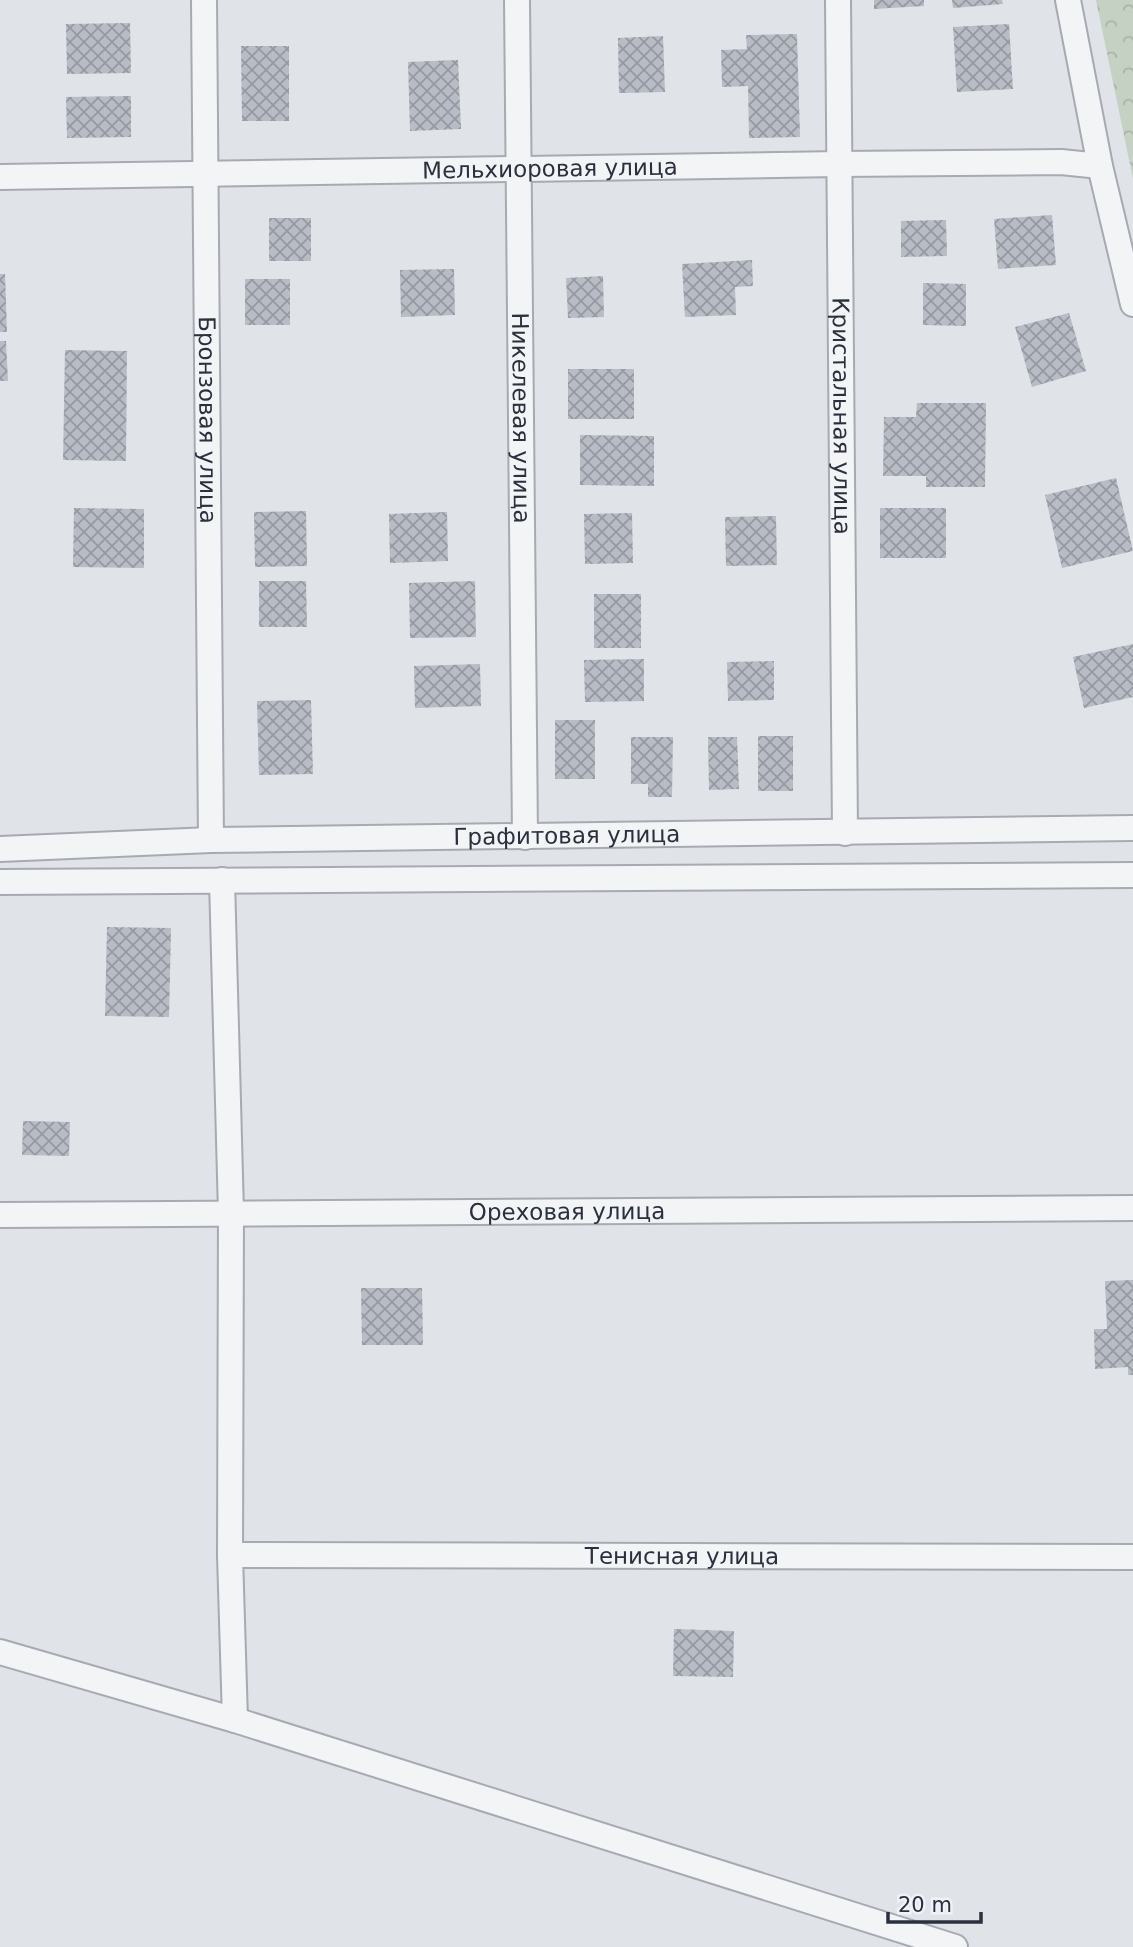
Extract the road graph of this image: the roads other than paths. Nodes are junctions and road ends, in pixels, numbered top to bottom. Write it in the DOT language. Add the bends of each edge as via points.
graph roads {
  1 [pos="204,0"];
  2 [pos="517,0"];
  3 [pos="838,0"];
  4 [pos="1068,0"];
  5 [pos="839,164"];
  6 [pos="1100,166"];
  7 [pos="518,171"];
  8 [pos="204,175"];
  9 [pos="0,177"];
  10 [pos="1133,304"];
  11 [pos="1133,828"];
  12 [pos="845,834"];
  13 [pos="525,837"];
  14 [pos="211,840"];
  15 [pos="0,849"];
  16 [pos="1133,875"];
  17 [pos="222,880"];
  18 [pos="0,882"];
  19 [pos="1133,1208"];
  20 [pos="231,1213"];
  21 [pos="0,1214"];
  22 [pos="230,1555"];
  23 [pos="1133,1557"];
  24 [pos="0,1652"];
  25 [pos="235,1720"];
  26 [pos="955,1947"];
  1 -- 8 [label="street, Бронзовая улица"];
  2 -- 7 [label="street, Никелевая улица"];
  3 -- 5 [label="street, Кристальная улица"];
  4 -- 6 [label="street"];
  5 -- 6 [label="street, Мельхиоровая улица" via="1061,162"];
  5 -- 7 [label="street, Мельхиоровая улица"];
  5 -- 12 [label="street, Кристальная улица"];
  6 -- 10 [label="street"];
  7 -- 8 [label="street, Мельхиоровая улица"];
  7 -- 13 [label="street, Никелевая улица"];
  8 -- 9 [label="street, Мельхиоровая улица"];
  8 -- 14 [label="street, Бронзовая улица"];
  11 -- 12 [label="street, Графитовая улица"];
  12 -- 13 [label="street, Графитовая улица"];
  13 -- 14 [label="street, Графитовая улица"];
  14 -- 15 [label="street, Графитовая улица"];
  16 -- 17 [label="street"];
  17 -- 18 [label="street"];
  17 -- 20 [label="street"];
  19 -- 20 [label="street, Ореховая улица"];
  20 -- 21 [label="street, Ореховая улица"];
  20 -- 22 [label="street"];
  22 -- 23 [label="street, Тенисная улица"];
  22 -- 25 [label="street"];
  24 -- 25 [label="street"];
  25 -- 26 [label="street"];
}
